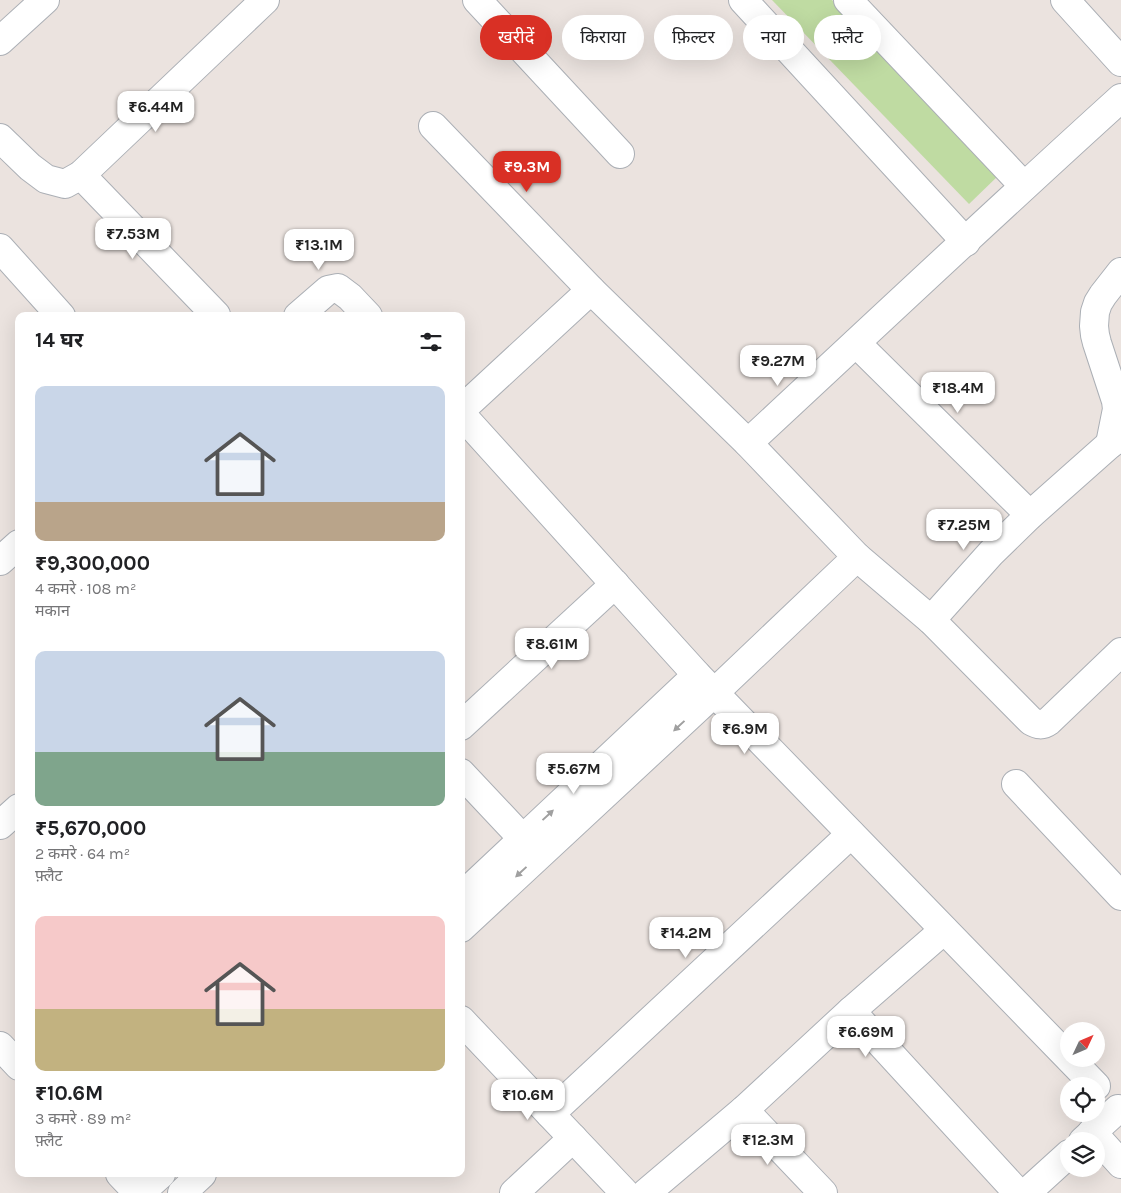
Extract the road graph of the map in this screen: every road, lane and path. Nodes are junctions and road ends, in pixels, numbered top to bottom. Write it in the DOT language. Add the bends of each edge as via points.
graph roads {
  1 [pos="45,0"];
  2 [pos="265,0"];
  3 [pos="477,0"];
  4 [pos="743,0"];
  5 [pos="848,0"];
  6 [pos="1065,0"];
  7 [pos="0,41"];
  8 [pos="1121,62"];
  9 [pos="1121,98"];
  10 [pos="433,126"];
  11 [pos="0,138"];
  12 [pos="620,154"];
  13 [pos="81,175"];
  14 [pos="1024,186"];
  15 [pos="966,242"];
  16 [pos="0,248"];
  17 [pos="1121,272"];
  18 [pos="591,290"];
  19 [pos="57,312"];
  20 [pos="213,312"];
  21 [pos="303,312"];
  22 [pos="364,312"];
  23 [pos="856,343"];
  24 [pos="465,406"];
  25 [pos="465,418"];
  26 [pos="1116,441"];
  27 [pos="748,443"];
  28 [pos="1030,515"];
  29 [pos="857,557"];
  30 [pos="615,584"];
  31 [pos="931,620"];
  32 [pos="1121,652"];
  33 [pos="706,684"];
  34 [pos="465,722"];
  35 [pos="465,777"];
  36 [pos="1016,784"];
  37 [pos="15,812"];
  38 [pos="0,825"];
  39 [pos="851,834"];
  40 [pos="532,846"];
  41 [pos="465,894"];
  42 [pos="1121,896"];
  43 [pos="465,923"];
  44 [pos="944,930"];
  45 [pos="851,1010"];
  46 [pos="465,1024"];
  47 [pos="0,1046"];
  48 [pos="15,1062"];
  49 [pos="1086,1077"];
  50 [pos="1105,1095"];
  51 [pos="1120,1108"];
  52 [pos="744,1110"];
  53 [pos="550,1114"];
  54 [pos="1094,1132"];
  55 [pos="573,1138"];
  56 [pos="1105,1151"];
  57 [pos="1060,1162"];
  58 [pos="1121,1164"];
  59 [pos="123,1177"];
  60 [pos="158,1177"];
  61 [pos="199,1177"];
  62 [pos="139,1193"];
  63 [pos="182,1193"];
  64 [pos="514,1193"];
  65 [pos="625,1193"];
  66 [pos="646,1193"];
  67 [pos="823,1193"];
  68 [pos="1018,1193"];
  69 [pos="1026,1193"];
  1 -- 7 [label="street"];
  2 -- 13 [label="street"];
  3 -- 12 [label="street"];
  4 -- 15 [label="street"];
  5 -- 14 [label="street"];
  6 -- 8 [label="street"];
  9 -- 14 [label="street"];
  10 -- 18 [label="street"];
  11 -- 13 [label="street" via="46,179 66,184"];
  13 -- 20 [label="street"];
  14 -- 15 [label="street"];
  15 -- 23 [label="street"];
  16 -- 19 [label="street"];
  17 -- 26 [label="street" via="1098,303 1094,335 1116,402"];
  18 -- 24 [label="street"];
  18 -- 27 [label="street"];
  21 -- 22 [label="street" via="328,290 338,288"];
  23 -- 27 [label="street"];
  23 -- 28 [label="street"];
  25 -- 30 [label="street"];
  26 -- 28 [label="street"];
  27 -- 29 [label="street"];
  28 -- 31 [label="street"];
  29 -- 31 [label="street"];
  29 -- 33 [label="street"];
  30 -- 33 [label="street"];
  30 -- 34 [label="street"];
  31 -- 32 [label="street" via="1037,725 1049,722"];
  33 -- 39 [label="street"];
  33 -- 40 [label="street"];
  35 -- 40 [label="street"];
  36 -- 42 [label="street"];
  37 -- 38 [label="street"];
  39 -- 44 [label="street"];
  39 -- 53 [label="street"];
  40 -- 41 [label="street"];
  40 -- 43 [label="street, one-way"];
  44 -- 45 [label="street"];
  44 -- 49 [label="street"];
  45 -- 52 [label="street"];
  45 -- 68 [label="street"];
  46 -- 53 [label="street"];
  47 -- 48 [label="street"];
  50 -- 51 [label="street"];
  51 -- 54 [label="street"];
  52 -- 66 [label="street"];
  52 -- 67 [label="street"];
  53 -- 55 [label="street"];
  55 -- 64 [label="street"];
  55 -- 65 [label="street"];
  56 -- 58 [label="street"];
  57 -- 69 [label="street"];
  59 -- 62 [label="street"];
  60 -- 62 [label="street"];
  61 -- 63 [label="street"];
}
